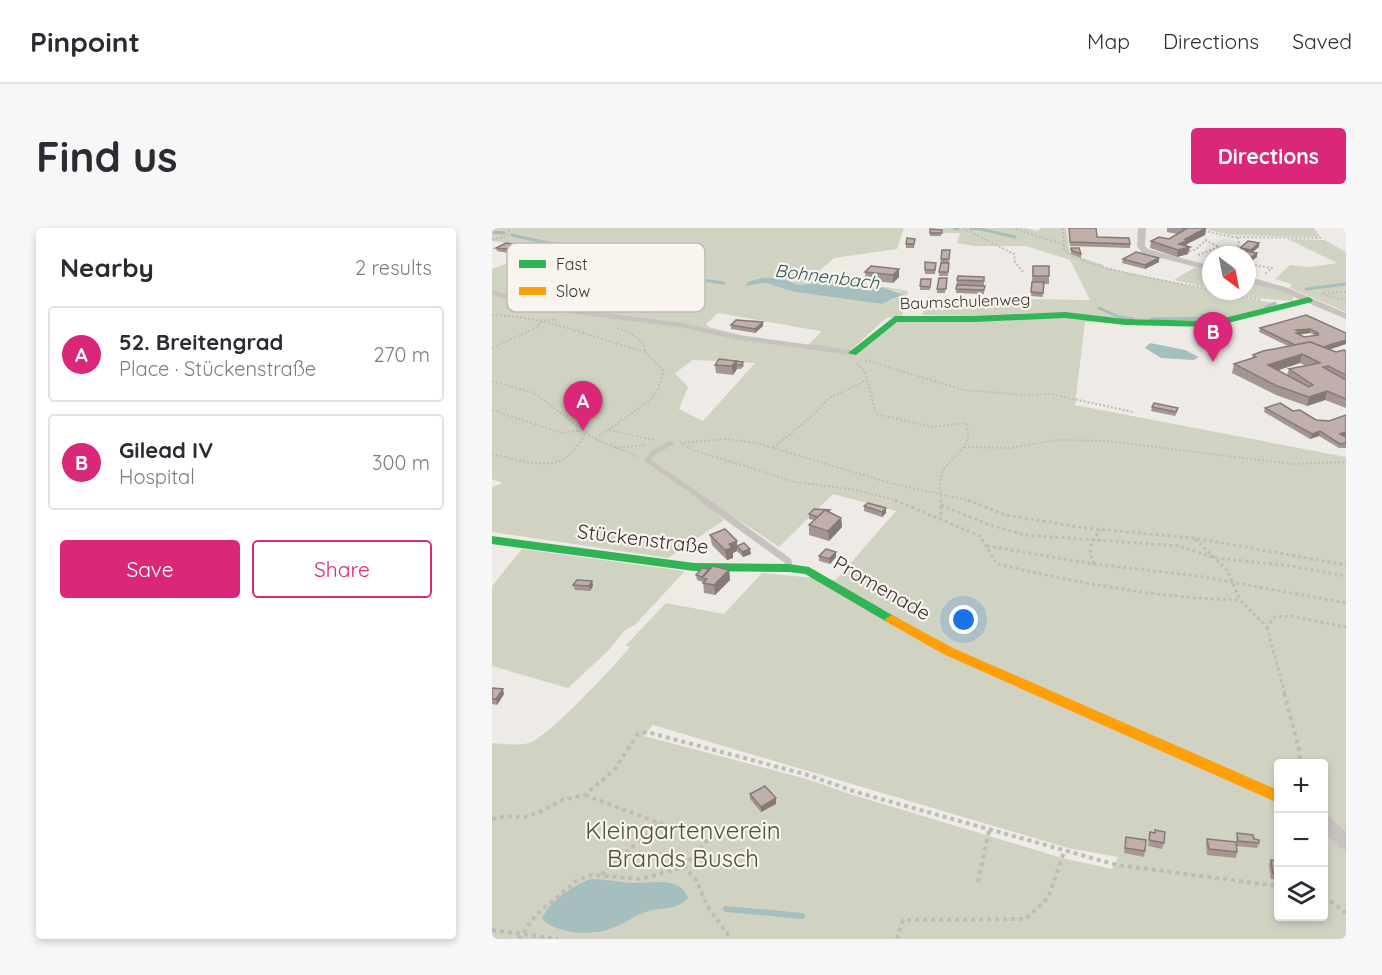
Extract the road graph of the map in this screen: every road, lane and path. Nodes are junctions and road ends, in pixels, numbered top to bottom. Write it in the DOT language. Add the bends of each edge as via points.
graph roads {
  1 [pos="510,228"];
  2 [pos="963,228"];
  3 [pos="1012,228"];
  4 [pos="1063,228"];
  5 [pos="1142,228"];
  6 [pos="1201,230"];
  7 [pos="1238,237"];
  8 [pos="1321,238"];
  9 [pos="492,240"];
  10 [pos="1063,244"];
  11 [pos="1218,246"];
  12 [pos="1238,246"];
  13 [pos="1185,249"];
  14 [pos="1190,251"];
  15 [pos="1202,253"];
  16 [pos="1202,254"];
  17 [pos="1186,262"];
  18 [pos="1202,266"];
  19 [pos="1023,272"];
  20 [pos="1256,282"];
  21 [pos="1202,287"];
  22 [pos="492,293"];
  23 [pos="507,297"];
  24 [pos="1256,298"];
  25 [pos="1265,300"];
  26 [pos="1309,300"];
  27 [pos="576,312"];
  28 [pos="492,315"];
  29 [pos="1346,316"];
  30 [pos="538,322"];
  31 [pos="611,325"];
  32 [pos="492,348"];
  33 [pos="645,352"];
  34 [pos="853,353"];
  35 [pos="492,381"];
  36 [pos="865,381"];
  37 [pos="492,410"];
  38 [pos="1133,411"];
  39 [pos="581,430"];
  40 [pos="609,430"];
  41 [pos="586,433"];
  42 [pos="595,439"];
  43 [pos="671,443"];
  44 [pos="682,443"];
  45 [pos="964,447"];
  46 [pos="615,448"];
  47 [pos="774,448"];
  48 [pos="492,454"];
  49 [pos="646,460"];
  50 [pos="1346,462"];
  51 [pos="942,493"];
  52 [pos="941,505"];
  53 [pos="941,520"];
  54 [pos="1101,530"];
  55 [pos="1194,538"];
  56 [pos="492,540"];
  57 [pos="1090,542"];
  58 [pos="986,545"];
  59 [pos="1215,558"];
  60 [pos="1094,564"];
  61 [pos="1346,565"];
  62 [pos="789,568"];
  63 [pos="1346,576"];
  64 [pos="1232,582"];
  65 [pos="1240,600"];
  66 [pos="1346,603"];
  67 [pos="1267,627"];
  68 [pos="1346,627"];
  69 [pos="1300,759"];
  70 [pos="585,795"];
  71 [pos="1274,795"];
  72 [pos="492,819"];
  73 [pos="658,823"];
  74 [pos="672,827"];
  75 [pos="1328,827"];
  76 [pos="989,831"];
  77 [pos="711,836"];
  78 [pos="1346,843"];
  79 [pos="1064,852"];
  80 [pos="684,867"];
  81 [pos="601,875"];
  82 [pos="978,882"];
  83 [pos="1274,885"];
  84 [pos="1328,900"];
  85 [pos="1346,914"];
  86 [pos="492,930"];
  87 [pos="520,936"];
  88 [pos="558,939"];
  89 [pos="731,939"];
  90 [pos="897,939"];
  1 -- 9 [label="path" via="507,236"];
  2 -- 19 [label="path" via="1014,254"];
  3 -- 10 [label="path"];
  4 -- 10 [label="path"];
  5 -- 17 [label="street" via="1143,250"];
  6 -- 7 [label="path"];
  7 -- 8 [label="path"];
  7 -- 12 [label="path"];
  10 -- 21 [label="path" via="1070,256 1099,265"];
  11 -- 14 [label="path" via="1206,239"];
  13 -- 14 [label="path"];
  14 -- 15 [label="path"];
  16 -- 17 [label="path"];
  17 -- 18 [label="street"];
  20 -- 26 [label="street"];
  22 -- 23 [label="lane"];
  24 -- 25 [label="path"];
  26 -- 29 [label="street"];
  26 -- 34 [label="street, Baumschulenweg" via="1212,324 1125,322 1065,315 895,319"];
  27 -- 34 [label="lane"];
  28 -- 30 [label="path" via="514,315"];
  30 -- 32 [label="path" via="536,328"];
  30 -- 33 [label="path" via="579,330"];
  31 -- 33 [label="path" via="640,339"];
  33 -- 40 [label="path" via="664,371 657,391"];
  34 -- 36 [label="path" via="865,372"];
  34 -- 38 [label="path" via="881,366 964,390 1051,394"];
  35 -- 39 [label="path" via="534,393"];
  36 -- 45 [label="path" via="876,414 933,427 966,423 969,431"];
  36 -- 47 [label="path" via="829,398"];
  37 -- 39 [label="path" via="562,433"];
  39 -- 41 [label="path"];
  40 -- 42 [label="path"];
  40 -- 43 [label="path"];
  41 -- 42 [label="path"];
  41 -- 48 [label="path" via="566,458 555,462"];
  42 -- 46 [label="path"];
  43 -- 44 [label="path"];
  43 -- 46 [label="path"];
  43 -- 49 [label="lane"];
  44 -- 47 [label="path" via="726,439"];
  44 -- 53 [label="path" via="693,450 795,482 889,497"];
  45 -- 50 [label="path" via="1010,448 1056,440 1107,441 1291,464"];
  45 -- 51 [label="path" via="941,475"];
  46 -- 49 [label="path"];
  47 -- 51 [label="path" via="890,483"];
  49 -- 62 [label="lane" via="788,561"];
  51 -- 52 [label="path"];
  51 -- 54 [label="path" via="1005,515"];
  52 -- 53 [label="path"];
  52 -- 57 [label="path" via="1024,535"];
  53 -- 58 [label="path" via="980,536"];
  54 -- 55 [label="path"];
  54 -- 57 [label="path"];
  55 -- 59 [label="path"];
  55 -- 61 [label="path"];
  56 -- 62 [label="street, Stückenstraße" via="694,567"];
  57 -- 59 [label="path" via="1179,546"];
  57 -- 60 [label="path" via="1088,553"];
  58 -- 60 [label="path"];
  58 -- 65 [label="path" via="997,564 1104,589 1194,600"];
  59 -- 63 [label="path"];
  59 -- 64 [label="path"];
  60 -- 64 [label="path"];
  62 -- 71 [label="street, Promenade" via="809,571 948,651"];
  64 -- 65 [label="path"];
  64 -- 66 [label="path"];
  65 -- 67 [label="path"];
  67 -- 68 [label="path" via="1275,617 1291,615"];
  67 -- 69 [label="path"];
  70 -- 72 [label="path" via="562,800 524,817"];
  70 -- 73 [label="path"];
  70 -- 76 [label="path" via="614,770 638,734 647,732 808,775"];
  73 -- 74 [label="path"];
  73 -- 81 [label="path"];
  75 -- 78 [label="street"];
  76 -- 79 [label="path"];
  76 -- 82 [label="path"];
  77 -- 80 [label="path"];
  79 -- 83 [label="path" via="1117,865"];
  79 -- 90 [label="path" via="1048,898 1026,919 903,920"];
  80 -- 81 [label="path" via="641,879"];
  80 -- 89 [label="path"];
  81 -- 87 [label="path" via="576,881 537,914"];
  84 -- 85 [label="path"];
  86 -- 87 [label="path"];
  87 -- 88 [label="path"];
}
